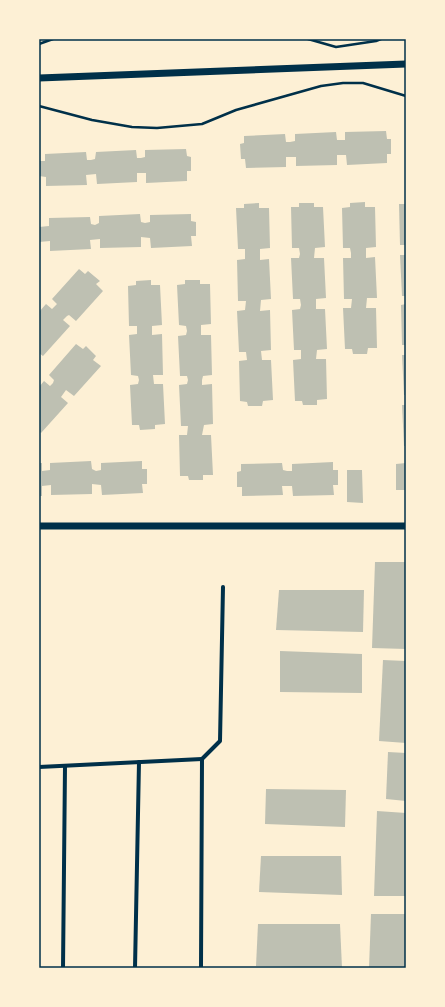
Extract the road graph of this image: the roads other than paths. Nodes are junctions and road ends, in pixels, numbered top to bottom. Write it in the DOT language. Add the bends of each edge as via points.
graph roads {
  1 [pos="406,64"];
  2 [pos="39,78"];
  3 [pos="39,526"];
  4 [pos="406,526"];
  5 [pos="223,587"];
  6 [pos="202,759"];
  7 [pos="139,762"];
  8 [pos="65,766"];
  9 [pos="39,767"];
  10 [pos="63,968"];
  11 [pos="135,968"];
  12 [pos="201,968"];
  1 -- 2 [label="street"];
  3 -- 4 [label="street"];
  5 -- 6 [label="street" via="220,741"];
  6 -- 7 [label="street"];
  6 -- 12 [label="street"];
  7 -- 8 [label="street"];
  7 -- 11 [label="street"];
  8 -- 9 [label="street"];
  8 -- 10 [label="street"];
}
